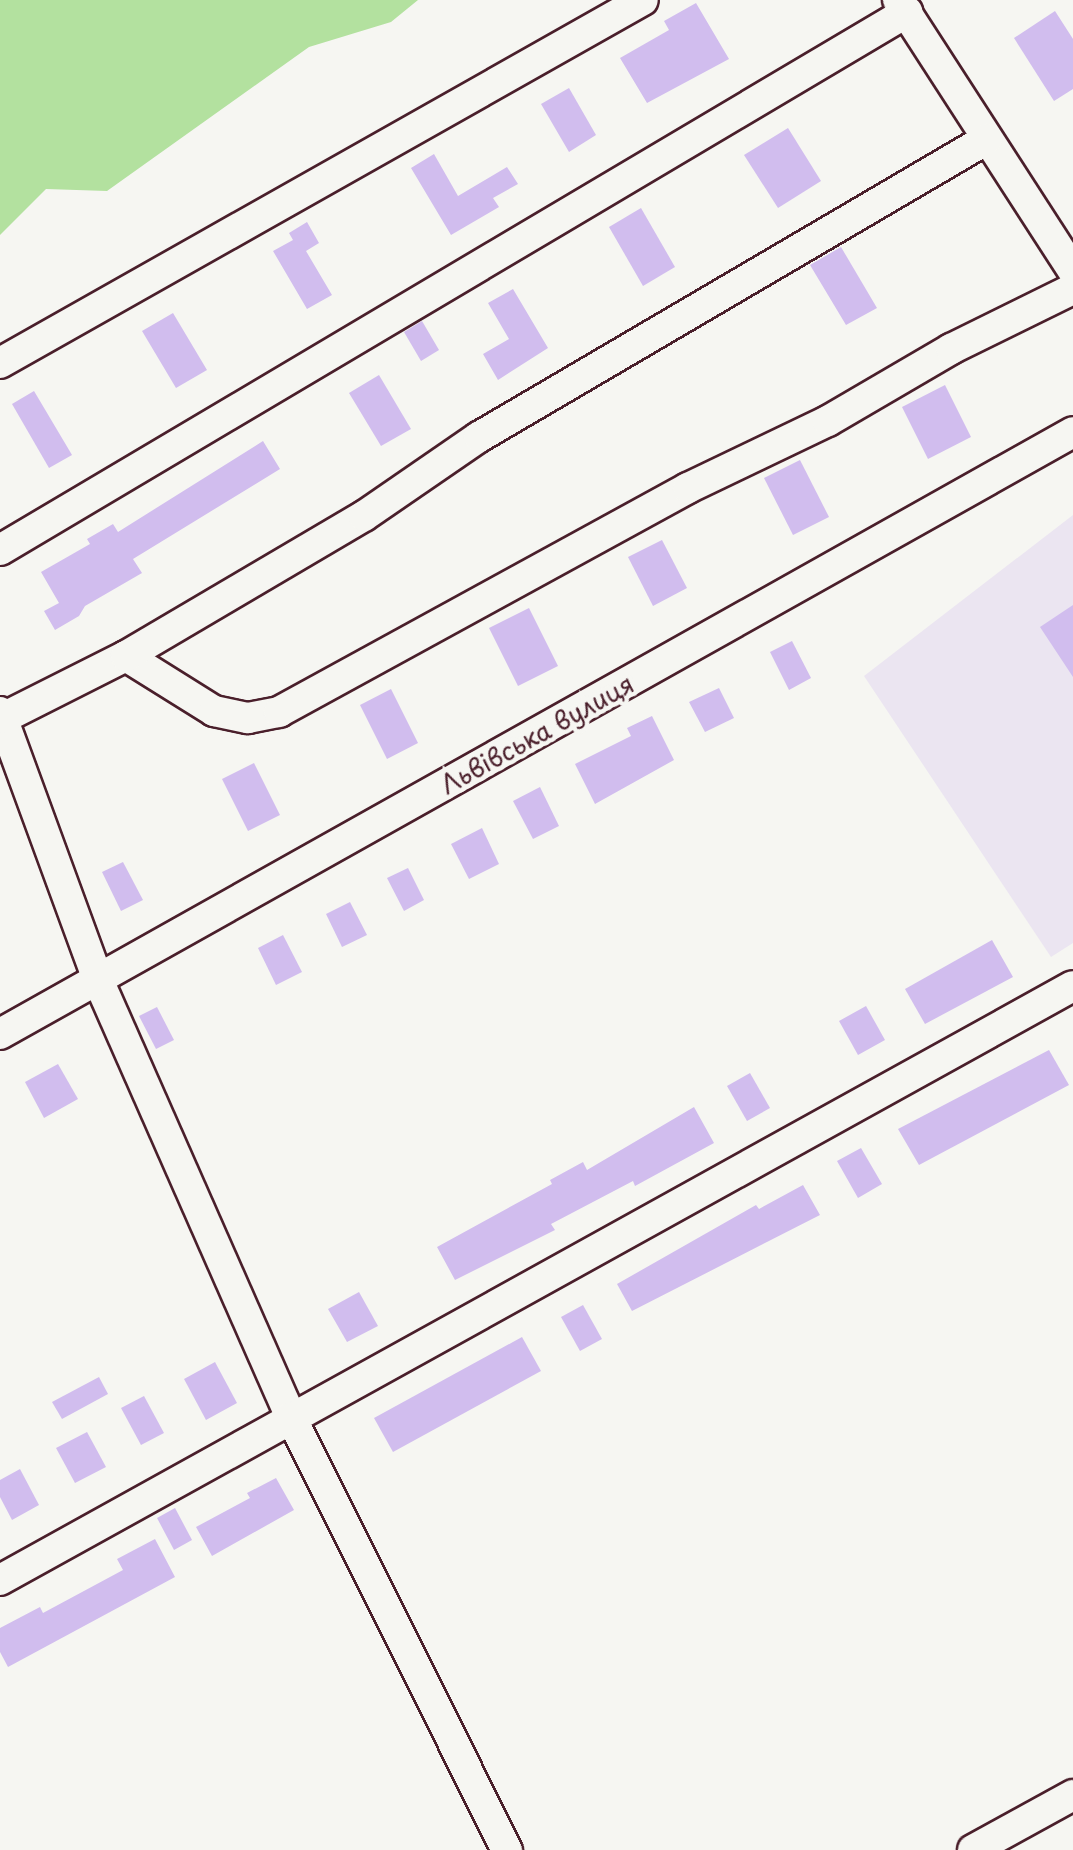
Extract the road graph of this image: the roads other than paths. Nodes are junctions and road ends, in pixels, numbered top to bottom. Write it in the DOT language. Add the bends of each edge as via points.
graph roads {
  1 [pos="642,0"];
  2 [pos="902,6"];
  3 [pos="987,140"];
  4 [pos="1073,272"];
  5 [pos="1073,289"];
  6 [pos="0,363"];
  7 [pos="1073,432"];
  8 [pos="0,550"];
  9 [pos="126,656"];
  10 [pos="1,715"];
  11 [pos="99,982"];
  12 [pos="1073,986"];
  13 [pos="0,1034"];
  14 [pos="291,1417"];
  15 [pos="0,1580"];
  16 [pos="1073,1795"];
  17 [pos="506,1850"];
  18 [pos="973,1850"];
  1 -- 6 [label="street"];
  2 -- 3 [label="street"];
  2 -- 8 [label="street"];
  3 -- 4 [label="street"];
  3 -- 9 [label="street" via="479,437 364,516"];
  5 -- 9 [label="street" via="688,488 279,712 248,718 214,711"];
  7 -- 11 [label="street, Львівська вулиця"];
  9 -- 10 [label="street"];
  10 -- 11 [label="street"];
  11 -- 13 [label="street, Львівська вулиця"];
  11 -- 14 [label="street"];
  12 -- 14 [label="street"];
  14 -- 15 [label="street"];
  14 -- 17 [label="street"];
  16 -- 18 [label="street"];
}
